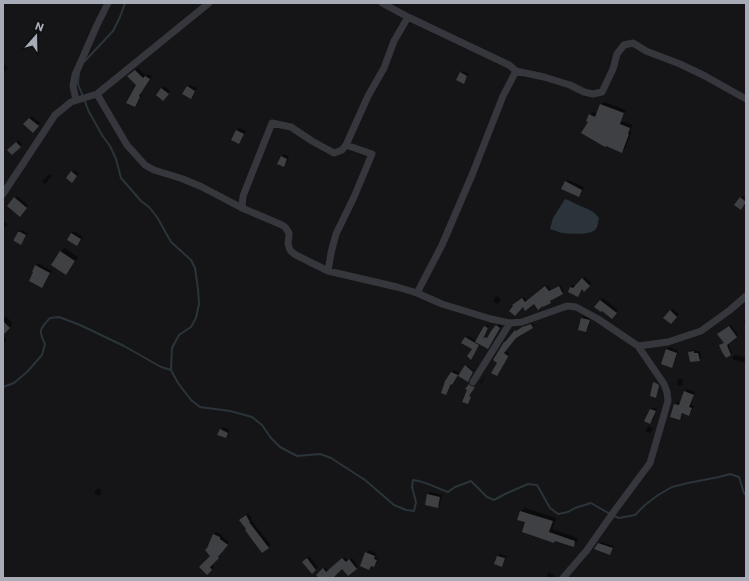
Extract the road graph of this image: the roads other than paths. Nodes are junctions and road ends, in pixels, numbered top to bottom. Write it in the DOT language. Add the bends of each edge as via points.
graph roads {
  1 [pos="108,3"];
  2 [pos="209,3"];
  3 [pos="382,3"];
  4 [pos="394,6"];
  5 [pos="408,17"];
  6 [pos="516,71"];
  7 [pos="95,94"];
  8 [pos="746,99"];
  9 [pos="78,100"];
  10 [pos="346,145"];
  11 [pos="3,194"];
  12 [pos="242,208"];
  13 [pos="328,271"];
  14 [pos="417,293"];
  15 [pos="746,296"];
  16 [pos="510,323"];
  17 [pos="638,346"];
  18 [pos="473,382"];
  19 [pos="563,578"];
  1 -- 9 [label="street" via="75,75 73,86"];
  2 -- 7 [label="street"];
  3 -- 4 [label="street"];
  4 -- 5 [label="street"];
  5 -- 6 [label="street"];
  5 -- 10 [label="street" via="394,41 384,68"];
  6 -- 8 [label="street" via="544,77 594,94 602,92 617,54 624,45 632,43 680,64"];
  6 -- 14 [label="street" via="503,96 442,245"];
  7 -- 9 [label="street"];
  7 -- 12 [label="street" via="127,145 145,166 202,187"];
  9 -- 11 [label="street" via="71,102 55,115"];
  10 -- 12 [label="street" via="334,153 292,127 272,123 243,196"];
  10 -- 13 [label="street" via="372,154 336,234"];
  12 -- 13 [label="street" via="285,227 289,233 290,250"];
  13 -- 14 [label="street"];
  14 -- 16 [label="street" via="442,304"];
  15 -- 17 [label="street" via="701,331 668,342"];
  16 -- 17 [label="street" via="522,322 567,306 576,307"];
  16 -- 18 [label="street"];
  17 -- 19 [label="street" via="664,384 668,401 650,462 587,550"];
}
